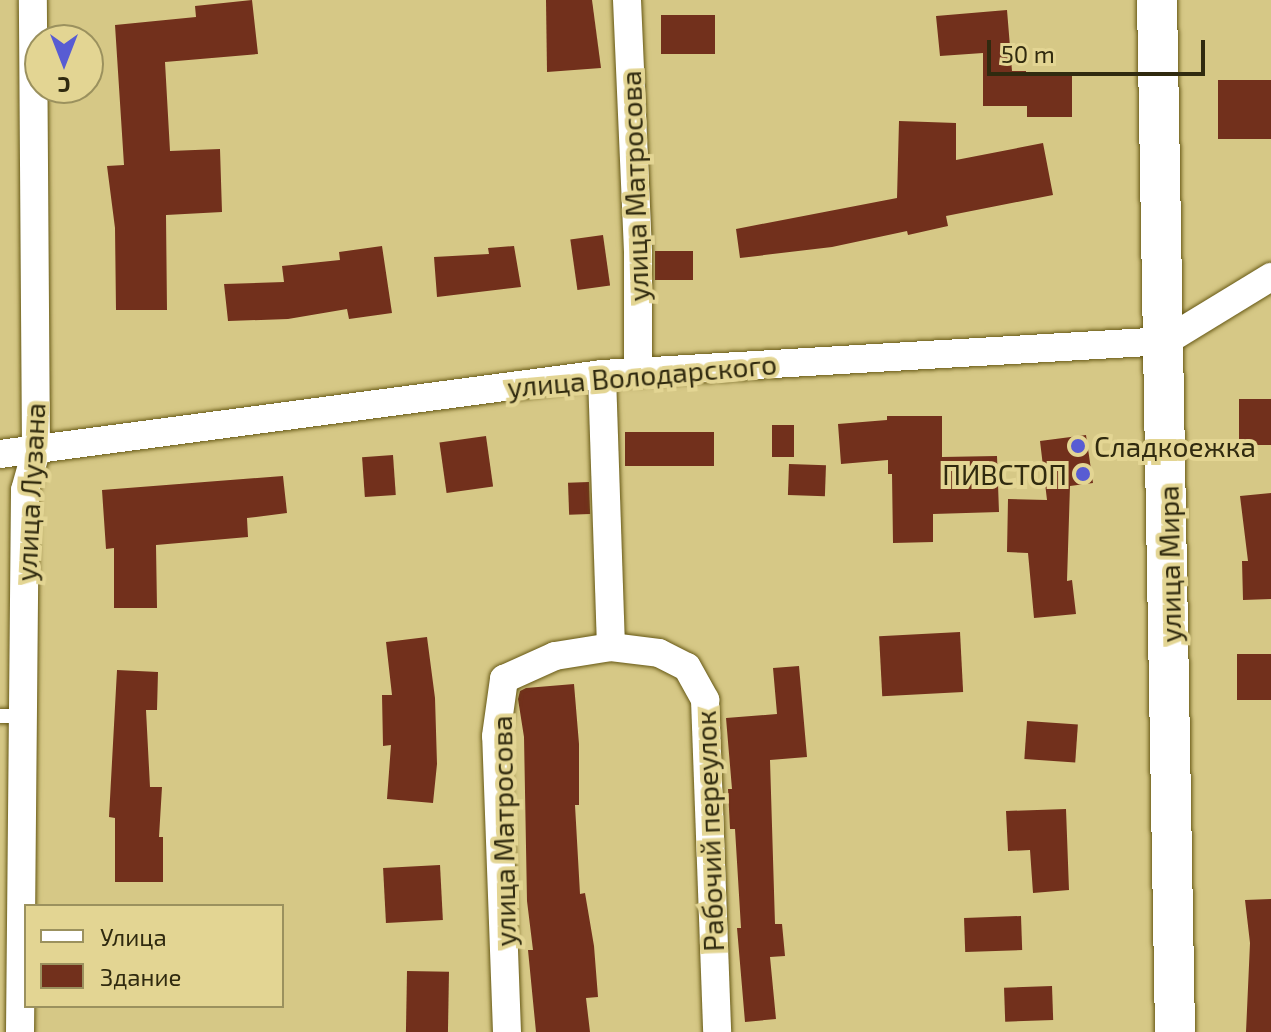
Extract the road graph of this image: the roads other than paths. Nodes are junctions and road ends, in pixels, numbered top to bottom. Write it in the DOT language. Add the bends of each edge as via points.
graph roads {
  1 [pos="33,0"];
  2 [pos="627,0"];
  3 [pos="1157,0"];
  4 [pos="1271,277"];
  5 [pos="1166,341"];
  6 [pos="638,371"];
  7 [pos="602,374"];
  8 [pos="36,451"];
  9 [pos="0,454"];
  10 [pos="611,647"];
  11 [pos="12,716"];
  12 [pos="20,1032"];
  13 [pos="507,1032"];
  14 [pos="717,1032"];
  15 [pos="1175,1032"];
  1 -- 8 [label="street, улица Лузана"];
  2 -- 6 [label="street, улица Матросова"];
  3 -- 5 [label="main road, улица Мира"];
  4 -- 5 [label="street, улица Володарского"];
  5 -- 6 [label="street, улица Володарского"];
  5 -- 15 [label="main road, улица Мира"];
  6 -- 7 [label="street, улица Володарского"];
  7 -- 8 [label="street, улица Володарского"];
  7 -- 10 [label="street"];
  8 -- 9 [label="street, улица Володарского"];
  8 -- 11 [label="street, улица Лузана" via="25,490"];
  10 -- 13 [label="street, улица Матросова" via="555,656 504,679 496,736"];
  10 -- 14 [label="street, Рабочий переулок" via="659,653 687,667 705,700"];
  11 -- 12 [label="street, улица Лузана"];
}
